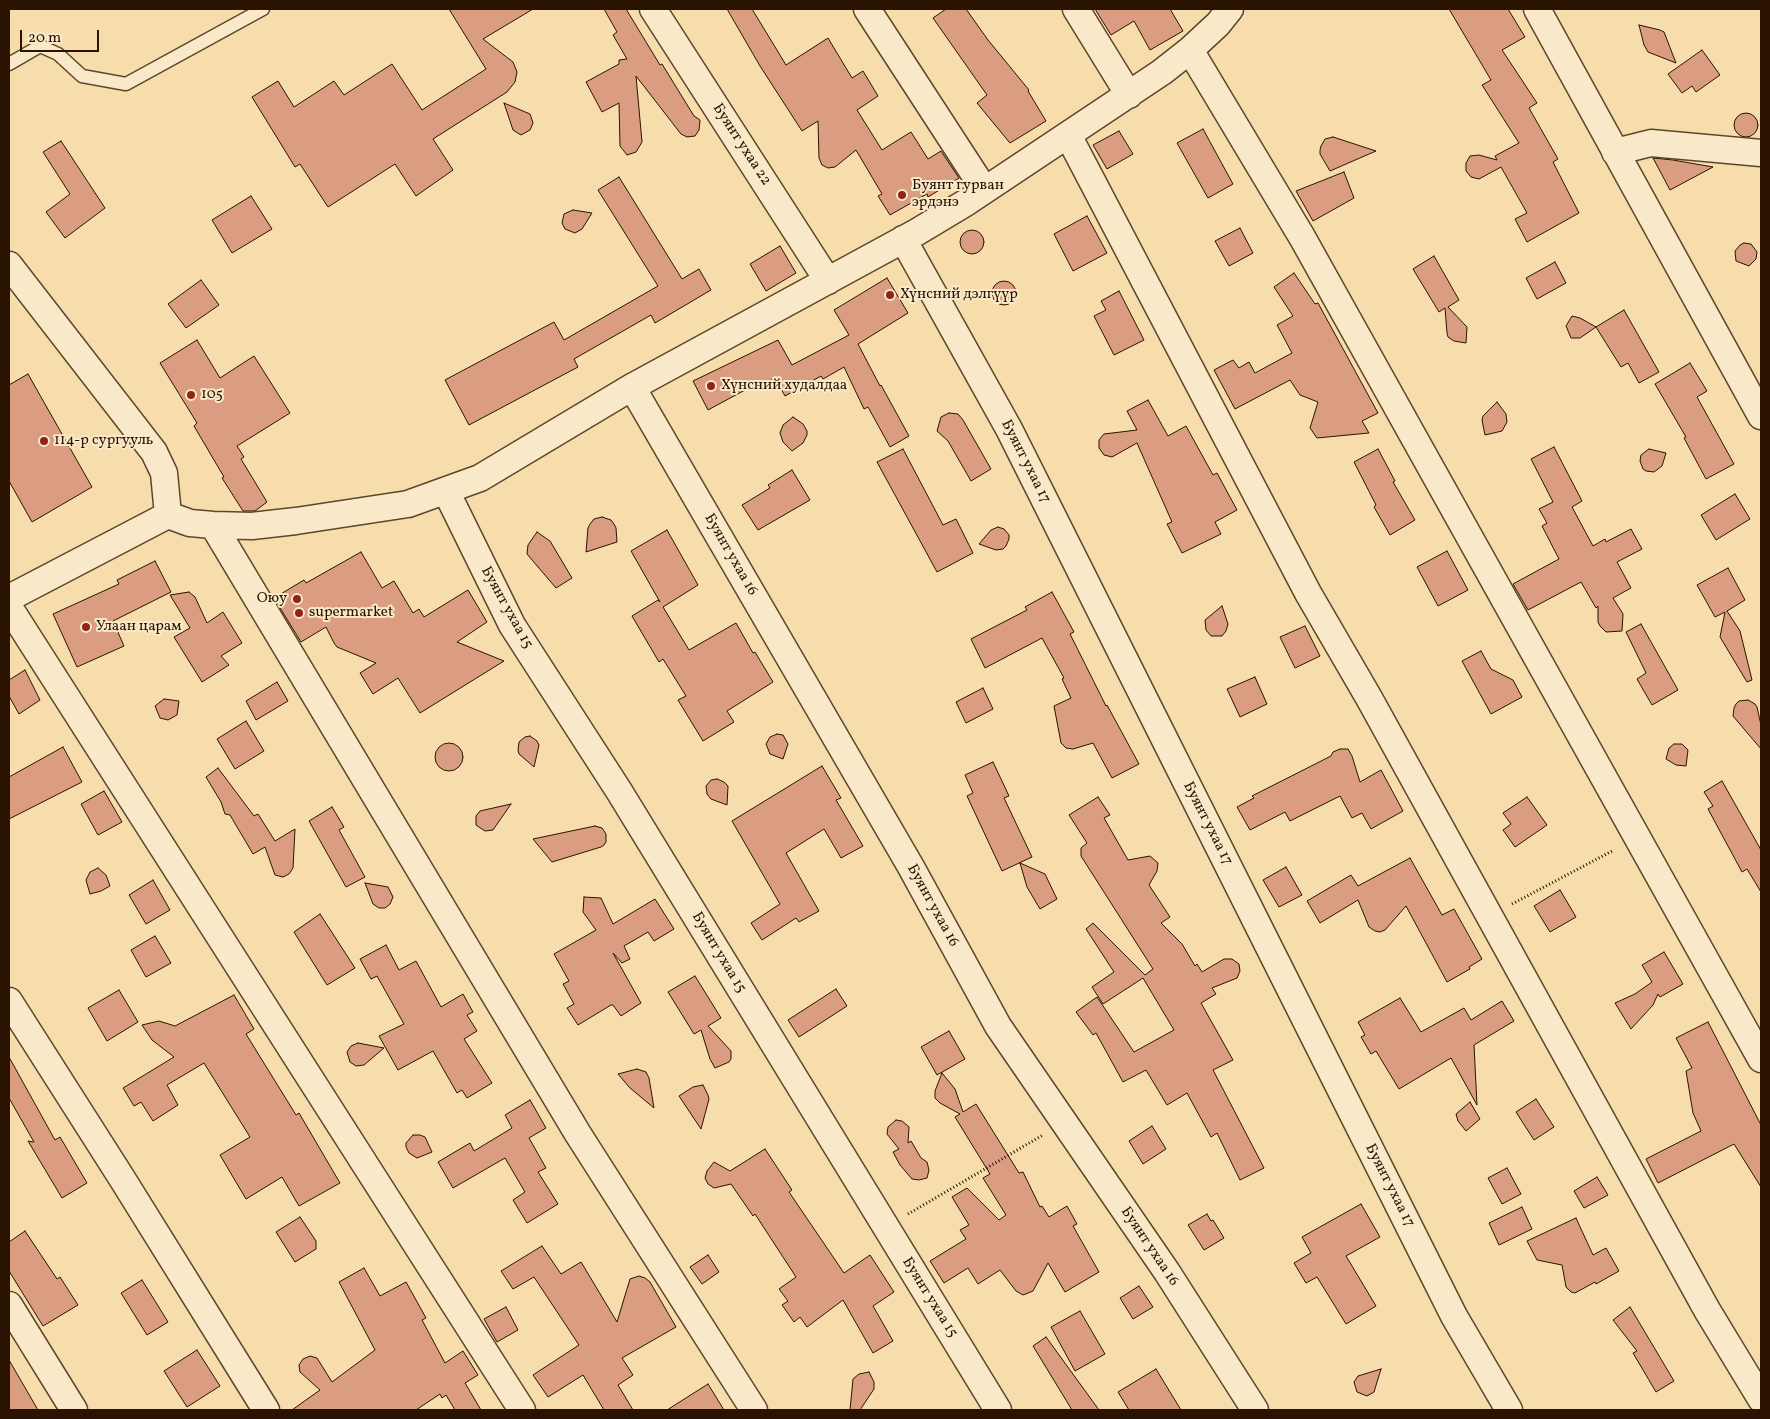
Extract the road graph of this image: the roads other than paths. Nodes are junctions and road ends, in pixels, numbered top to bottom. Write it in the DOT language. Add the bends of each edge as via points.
graph roads {
  1 [pos="263,9"];
  2 [pos="653,9"];
  3 [pos="867,9"];
  4 [pos="1076,9"];
  5 [pos="1230,9"];
  6 [pos="1537,9"];
  7 [pos="1190,50"];
  8 [pos="9,64"];
  9 [pos="1129,95"];
  10 [pos="1068,135"];
  11 [pos="1615,152"];
  12 [pos="1761,153"];
  13 [pos="984,189"];
  14 [pos="903,239"];
  15 [pos="9,264"];
  16 [pos="828,281"];
  17 [pos="632,387"];
  18 [pos="1761,416"];
  19 [pos="446,492"];
  20 [pos="168,515"];
  21 [pos="213,525"];
  22 [pos="9,598"];
  23 [pos="9,607"];
  24 [pos="9,1001"];
  25 [pos="1761,1059"];
  26 [pos="9,1305"];
  27 [pos="1761,1399"];
  28 [pos="74,1410"];
  29 [pos="266,1410"];
  30 [pos="522,1410"];
  31 [pos="754,1410"];
  32 [pos="998,1410"];
  33 [pos="1256,1410"];
  34 [pos="1509,1410"];
  1 -- 8 [label="lane" via="126,84 82,76 58,54 40,46"];
  2 -- 16 [label="street, Буянт ухаа 22"];
  3 -- 13 [label="street"];
  4 -- 9 [label="street"];
  5 -- 7 [label="street"];
  6 -- 11 [label="street"];
  7 -- 9 [label="street"];
  7 -- 25 [label="street" via="1302,237"];
  9 -- 10 [label="street"];
  10 -- 13 [label="street"];
  10 -- 27 [label="street" via="1308,593 1707,1310"];
  11 -- 12 [label="street" via="1651,143"];
  11 -- 18 [label="street"];
  13 -- 14 [label="street"];
  14 -- 16 [label="street"];
  14 -- 34 [label="street, Буянт ухаа 17" via="1009,430 1450,1307"];
  15 -- 20 [label="street" via="154,452 164,473"];
  16 -- 17 [label="street"];
  17 -- 19 [label="street" via="480,478"];
  17 -- 33 [label="street, Буянт ухаа 16" via="906,859 998,1026 1167,1272"];
  19 -- 21 [label="street" via="408,504 296,521 252,526"];
  19 -- 32 [label="street, Буянт ухаа 15" via="512,624 619,791"];
  20 -- 21 [label="street"];
  20 -- 22 [label="street"];
  21 -- 31 [label="street" via="578,1134"];
  23 -- 30 [label="street"];
  24 -- 29 [label="street"];
  26 -- 28 [label="street"];
}
